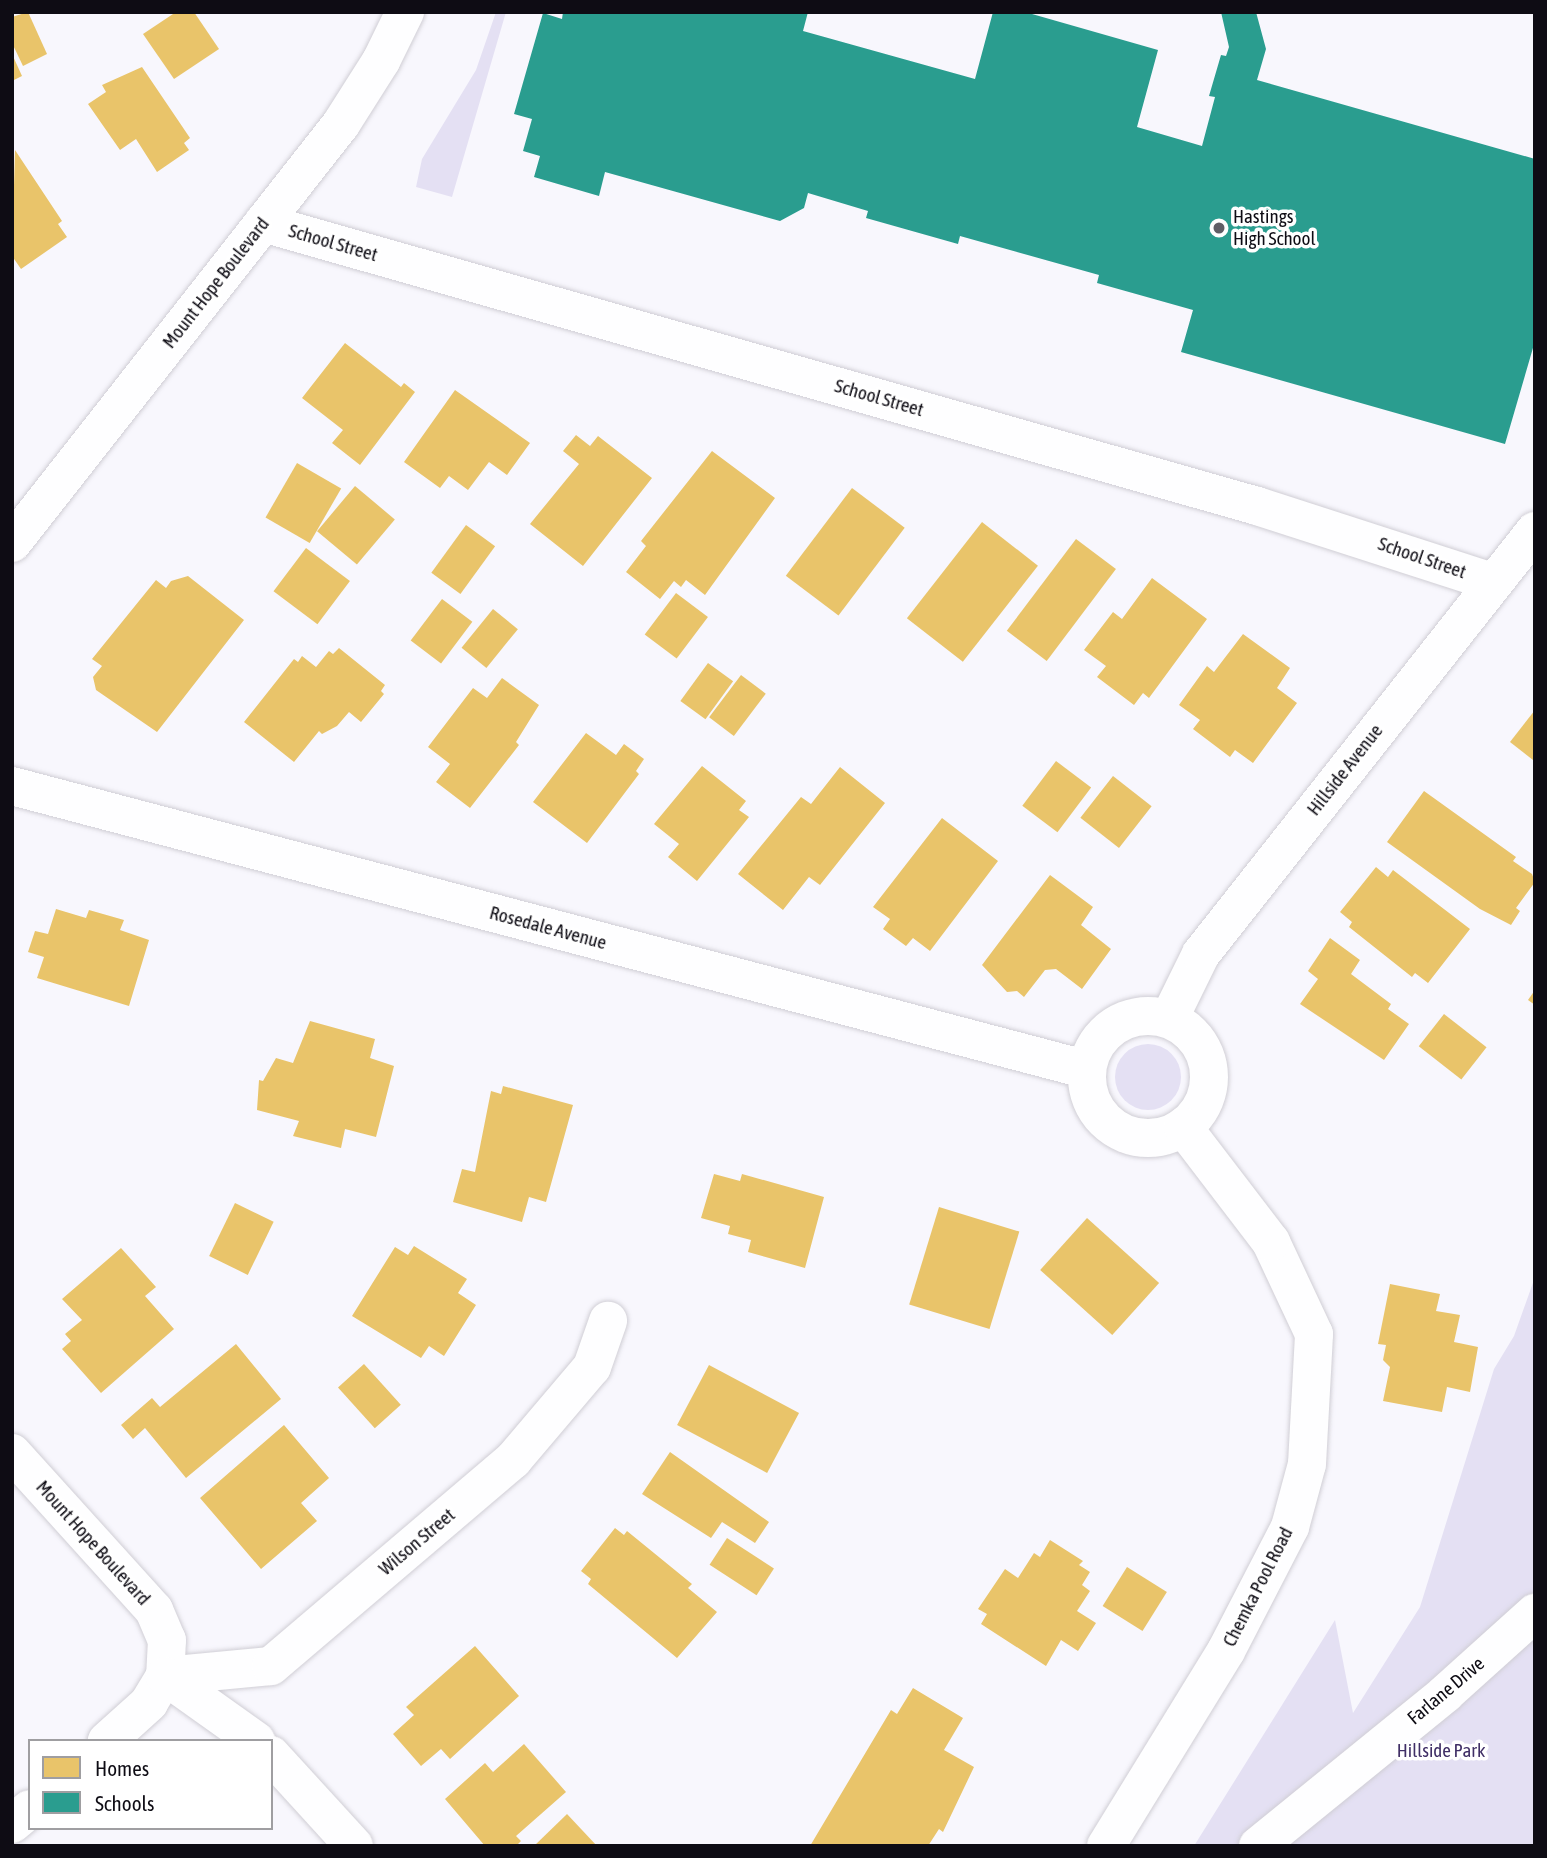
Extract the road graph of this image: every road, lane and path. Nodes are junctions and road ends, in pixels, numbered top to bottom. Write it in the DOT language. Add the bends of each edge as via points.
graph roads {
  1 [pos="405,12"];
  2 [pos="263,223"];
  3 [pos="1535,531"];
  4 [pos="12,543"];
  5 [pos="1492,582"];
  6 [pos="12,786"];
  7 [pos="1169,1019"];
  8 [pos="1085,1069"];
  9 [pos="1183,1127"];
  10 [pos="608,1321"];
  11 [pos="12,1453"];
  12 [pos="1535,1614"];
  13 [pos="165,1676"];
  14 [pos="109,1739"];
  15 [pos="253,1739"];
  16 [pos="273,1757"];
  17 [pos="28,1811"];
  18 [pos="12,1824"];
  19 [pos="354,1846"];
  20 [pos="1106,1846"];
  21 [pos="1258,1846"];
  1 -- 2 [label="street, Mount Hope Boulevard" via="341,124"];
  2 -- 4 [label="street, Mount Hope Boulevard"];
  2 -- 5 [label="street, School Street" via="1257,506"];
  3 -- 5 [label="street, Hillside Avenue"];
  5 -- 7 [label="street, Hillside Avenue" via="1201,954"];
  6 -- 8 [label="street, Rosedale Avenue"];
  7 -- 8 [label="street" via="1150,1015 1115,1027 1099,1040"];
  7 -- 9 [label="street" via="1199,1044 1206,1062 1205,1101"];
  8 -- 9 [label="street" via="1095,1108 1126,1134 1144,1138"];
  9 -- 20 [label="street, Chemka Pool Road" via="1271,1242 1314,1334 1307,1464 1290,1527 1232,1638"];
  10 -- 13 [label="street, Wilson Street" via="592,1367 513,1460 271,1666"];
  11 -- 13 [label="street, Mount Hope Boulevard" via="154,1610 167,1640"];
  12 -- 21 [label="street, Farlane Drive"];
  13 -- 14 [label="street, Mount Hope Boulevard" via="149,1703"];
  13 -- 15 [label="street"];
  16 -- 19 [label="street"];
  17 -- 18 [label="street"];
}
